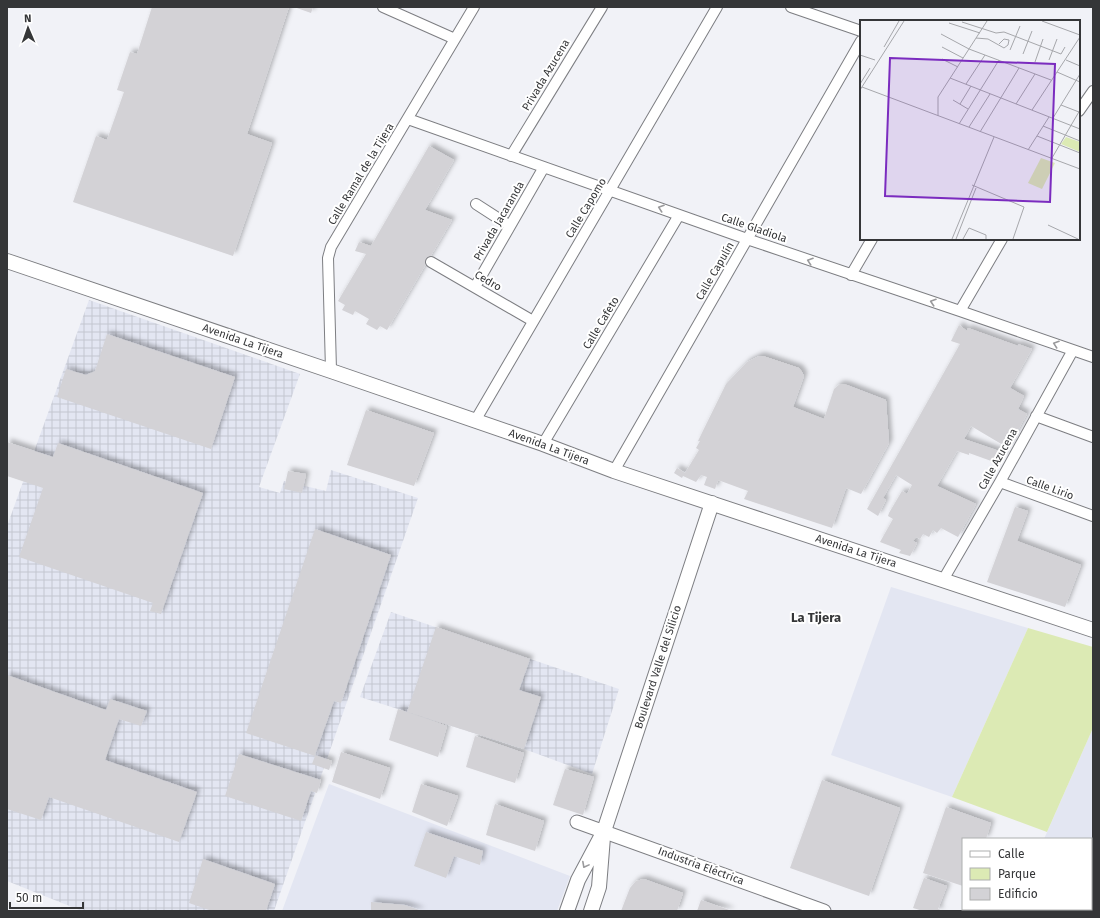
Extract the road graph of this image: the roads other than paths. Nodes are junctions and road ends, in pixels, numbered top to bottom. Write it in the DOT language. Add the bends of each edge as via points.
graph roads {
  1 [pos="382,7"];
  2 [pos="474,7"];
  3 [pos="602,7"];
  4 [pos="717,7"];
  5 [pos="791,7"];
  6 [pos="860,31"];
  7 [pos="455,39"];
  8 [pos="860,43"];
  9 [pos="1093,91"];
  10 [pos="1080,109"];
  11 [pos="408,119"];
  12 [pos="511,156"];
  13 [pos="544,167"];
  14 [pos="610,190"];
  15 [pos="476,204"];
  16 [pos="679,214"];
  17 [pos="510,226"];
  18 [pos="747,239"];
  19 [pos="871,240"];
  20 [pos="1001,240"];
  21 [pos="7,261"];
  22 [pos="431,262"];
  23 [pos="851,275"];
  24 [pos="475,287"];
  25 [pos="960,311"];
  26 [pos="533,321"];
  27 [pos="1073,350"];
  28 [pos="1093,357"];
  29 [pos="331,370"];
  30 [pos="1036,416"];
  31 [pos="475,420"];
  32 [pos="1093,437"];
  33 [pos="543,444"];
  34 [pos="614,471"];
  35 [pos="1000,482"];
  36 [pos="712,503"];
  37 [pos="1093,516"];
  38 [pos="943,580"];
  39 [pos="1093,630"];
  40 [pos="577,822"];
  41 [pos="604,831"];
  42 [pos="567,911"];
  43 [pos="591,911"];
  44 [pos="824,911"];
  1 -- 7 [label="street"];
  2 -- 7 [label="street, Calle Ramal de la Tijera"];
  3 -- 12 [label="street, Privada Azucena"];
  4 -- 14 [label="street, Calle Capomo"];
  5 -- 6 [label="street"];
  7 -- 11 [label="street, Calle Ramal de la Tijera"];
  8 -- 18 [label="street, Calle Capulín"];
  9 -- 10 [label="street"];
  11 -- 12 [label="street, Calle Gladiola"];
  11 -- 29 [label="street, Calle Ramal de la Tijera" via="331,247 328,258"];
  12 -- 13 [label="street, Calle Gladiola"];
  13 -- 14 [label="street, Calle Gladiola"];
  13 -- 17 [label="street, Privada Jacaranda"];
  16 -- 14 [label="street, Calle Gladiola, one-way"];
  14 -- 26 [label="street, Calle Capomo"];
  15 -- 17 [label="street"];
  16 -- 18 [label="street, Calle Gladiola"];
  16 -- 33 [label="street, Calle Cafeto"];
  17 -- 24 [label="street, Privada Jacaranda"];
  23 -- 18 [label="street, Calle Gladiola, one-way"];
  18 -- 34 [label="street, Calle Capulín"];
  19 -- 23 [label="street"];
  20 -- 25 [label="street"];
  21 -- 29 [label="main road, Avenida La Tijera"];
  22 -- 24 [label="street, Cedro"];
  25 -- 23 [label="street, Calle Gladiola, one-way"];
  24 -- 26 [label="street, Cedro"];
  27 -- 25 [label="street, Calle Gladiola, one-way"];
  26 -- 31 [label="street, Calle Capomo"];
  27 -- 28 [label="street, Calle Gladiola"];
  27 -- 30 [label="street, Calle Azucena"];
  29 -- 31 [label="main road, Avenida La Tijera"];
  30 -- 32 [label="street"];
  30 -- 35 [label="street, Calle Azucena"];
  31 -- 33 [label="main road, Avenida La Tijera"];
  33 -- 34 [label="main road, Avenida La Tijera"];
  34 -- 36 [label="main road, Avenida La Tijera"];
  35 -- 37 [label="street, Calle Lirio"];
  35 -- 38 [label="street, Calle Azucena"];
  36 -- 38 [label="main road, Avenida La Tijera"];
  36 -- 41 [label="main road, Boulevard Valle del Silicio"];
  38 -- 39 [label="main road, Avenida La Tijera"];
  40 -- 41 [label="street, Industria Eléctrica"];
  41 -- 42 [label="main road, Boulevard Valle del Silicio, one-way" via="578,880"];
  41 -- 43 [label="main road, Boulevard Valle del Silicio" via="599,887"];
  41 -- 44 [label="street, Industria Eléctrica"];
}
